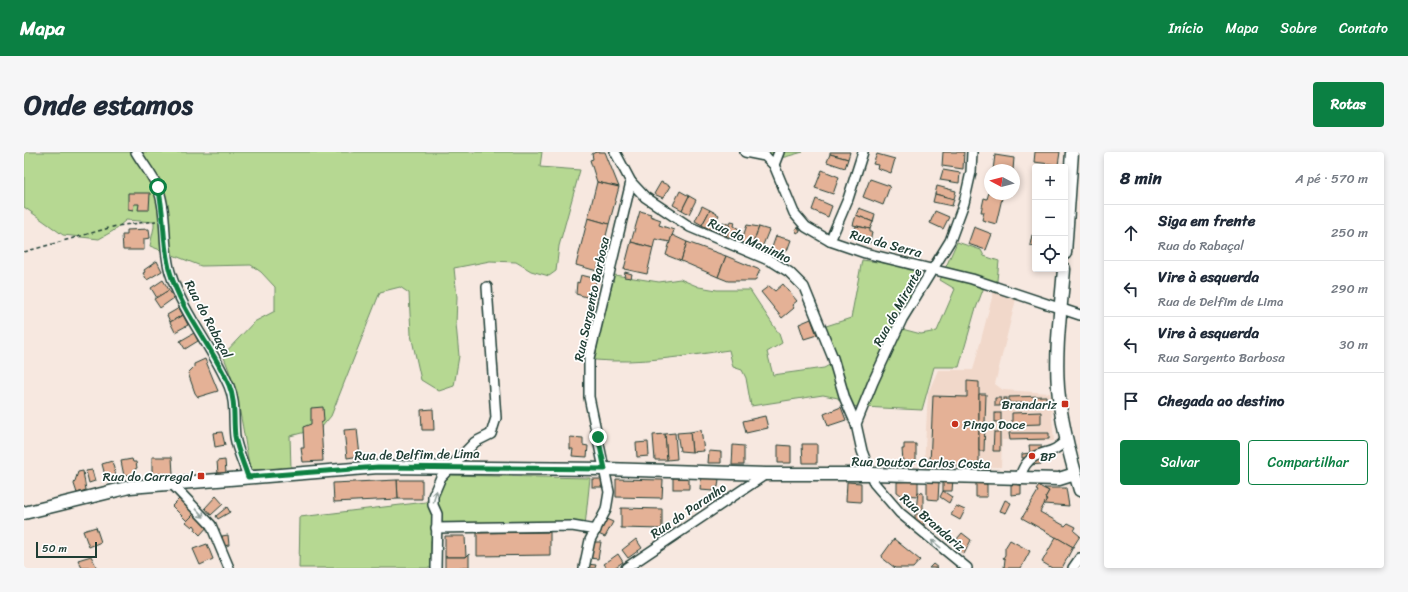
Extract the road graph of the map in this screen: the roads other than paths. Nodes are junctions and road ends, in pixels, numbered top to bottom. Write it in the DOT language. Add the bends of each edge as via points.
graph roads {
  1 [pos="136,152"];
  2 [pos="615,152"];
  3 [pos="745,152"];
  4 [pos="779,152"];
  5 [pos="863,152"];
  6 [pos="972,152"];
  7 [pos="1072,152"];
  8 [pos="774,164"];
  9 [pos="631,182"];
  10 [pos="1066,236"];
  11 [pos="830,241"];
  12 [pos="933,269"];
  13 [pos="1064,272"];
  14 [pos="487,287"];
  15 [pos="1061,308"];
  16 [pos="1080,315"];
  17 [pos="856,424"];
  18 [pos="1067,438"];
  19 [pos="451,467"];
  20 [pos="605,469"];
  21 [pos="766,474"];
  22 [pos="871,474"];
  23 [pos="1075,474"];
  24 [pos="248,477"];
  25 [pos="1019,478"];
  26 [pos="174,485"];
  27 [pos="1080,490"];
  28 [pos="24,513"];
  29 [pos="436,528"];
  30 [pos="596,530"];
  31 [pos="1080,558"];
  32 [pos="229,568"];
  33 [pos="436,568"];
  34 [pos="584,568"];
  35 [pos="626,568"];
  36 [pos="966,568"];
  37 [pos="1073,568"];
  1 -- 24 [label="street, Rua do Rabaçal" via="158,187 170,273 186,310 216,357 230,387 235,409 236,437"];
  2 -- 9 [label="street, Rua do Maninho"];
  3 -- 8 [label="street" via="765,156"];
  4 -- 8 [label="street"];
  5 -- 11 [label="street" via="848,200"];
  6 -- 12 [label="street, Rua do Mirante" via="971,172 964,203 950,241"];
  7 -- 10 [label="main road"];
  8 -- 11 [label="street, Rua da Serra" via="794,213 806,227"];
  9 -- 17 [label="street, Rua do Maninho" via="645,197 690,227 773,262 789,272 804,287 834,358 845,399"];
  9 -- 20 [label="street, Rua Sargento Barbosa" via="589,358 589,397"];
  11 -- 12 [label="street, Rua da Serra" via="865,253"];
  12 -- 15 [label="street, Rua da Serra" via="972,278"];
  12 -- 17 [label="street, Rua do Mirante" via="902,319"];
  13 -- 15 [label="main road"];
  14 -- 19 [label="street" via="496,418 491,434 475,442"];
  15 -- 16 [label="street, Rua da Serra"];
  15 -- 18 [label="main road" via="1058,388"];
  17 -- 22 [label="street" via="862,451"];
  18 -- 23 [label="main road"];
  18 -- 25 [label="street" via="1060,447 1031,459"];
  19 -- 20 [label="main road, Rua de Delfim de Lima"];
  19 -- 24 [label="main road, Rua de Delfim de Lima" via="378,467"];
  29 -- 19 [label="street, one-way" via="434,496 441,477"];
  20 -- 21 [label="main road, Rua de Delfim de Lima"];
  20 -- 30 [label="street, Rua Sargento Barbosa" via="609,492 606,510"];
  21 -- 22 [label="main road, Rua Doutor Carlos Costa"];
  21 -- 35 [label="street, Rua do Paranho"];
  22 -- 25 [label="main road, Rua Doutor Carlos Costa"];
  36 -- 22 [label="street, Rua Brandariz, one-way" via="900,513 874,483"];
  23 -- 25 [label="main road, Rua Doutor Carlos Costa" via="1059,479"];
  23 -- 27 [label="main road"];
  24 -- 26 [label="main road, Rua de Delfim de Lima"];
  26 -- 28 [label="main road, Rua de Delfim de Lima" via="130,487"];
  26 -- 32 [label="street, one-way" via="211,525"];
  29 -- 30 [label="street" via="572,526"];
  29 -- 33 [label="street"];
  30 -- 34 [label="street, Rua Sargento Barbosa" via="590,540"];
  31 -- 37 [label="street"];
}
